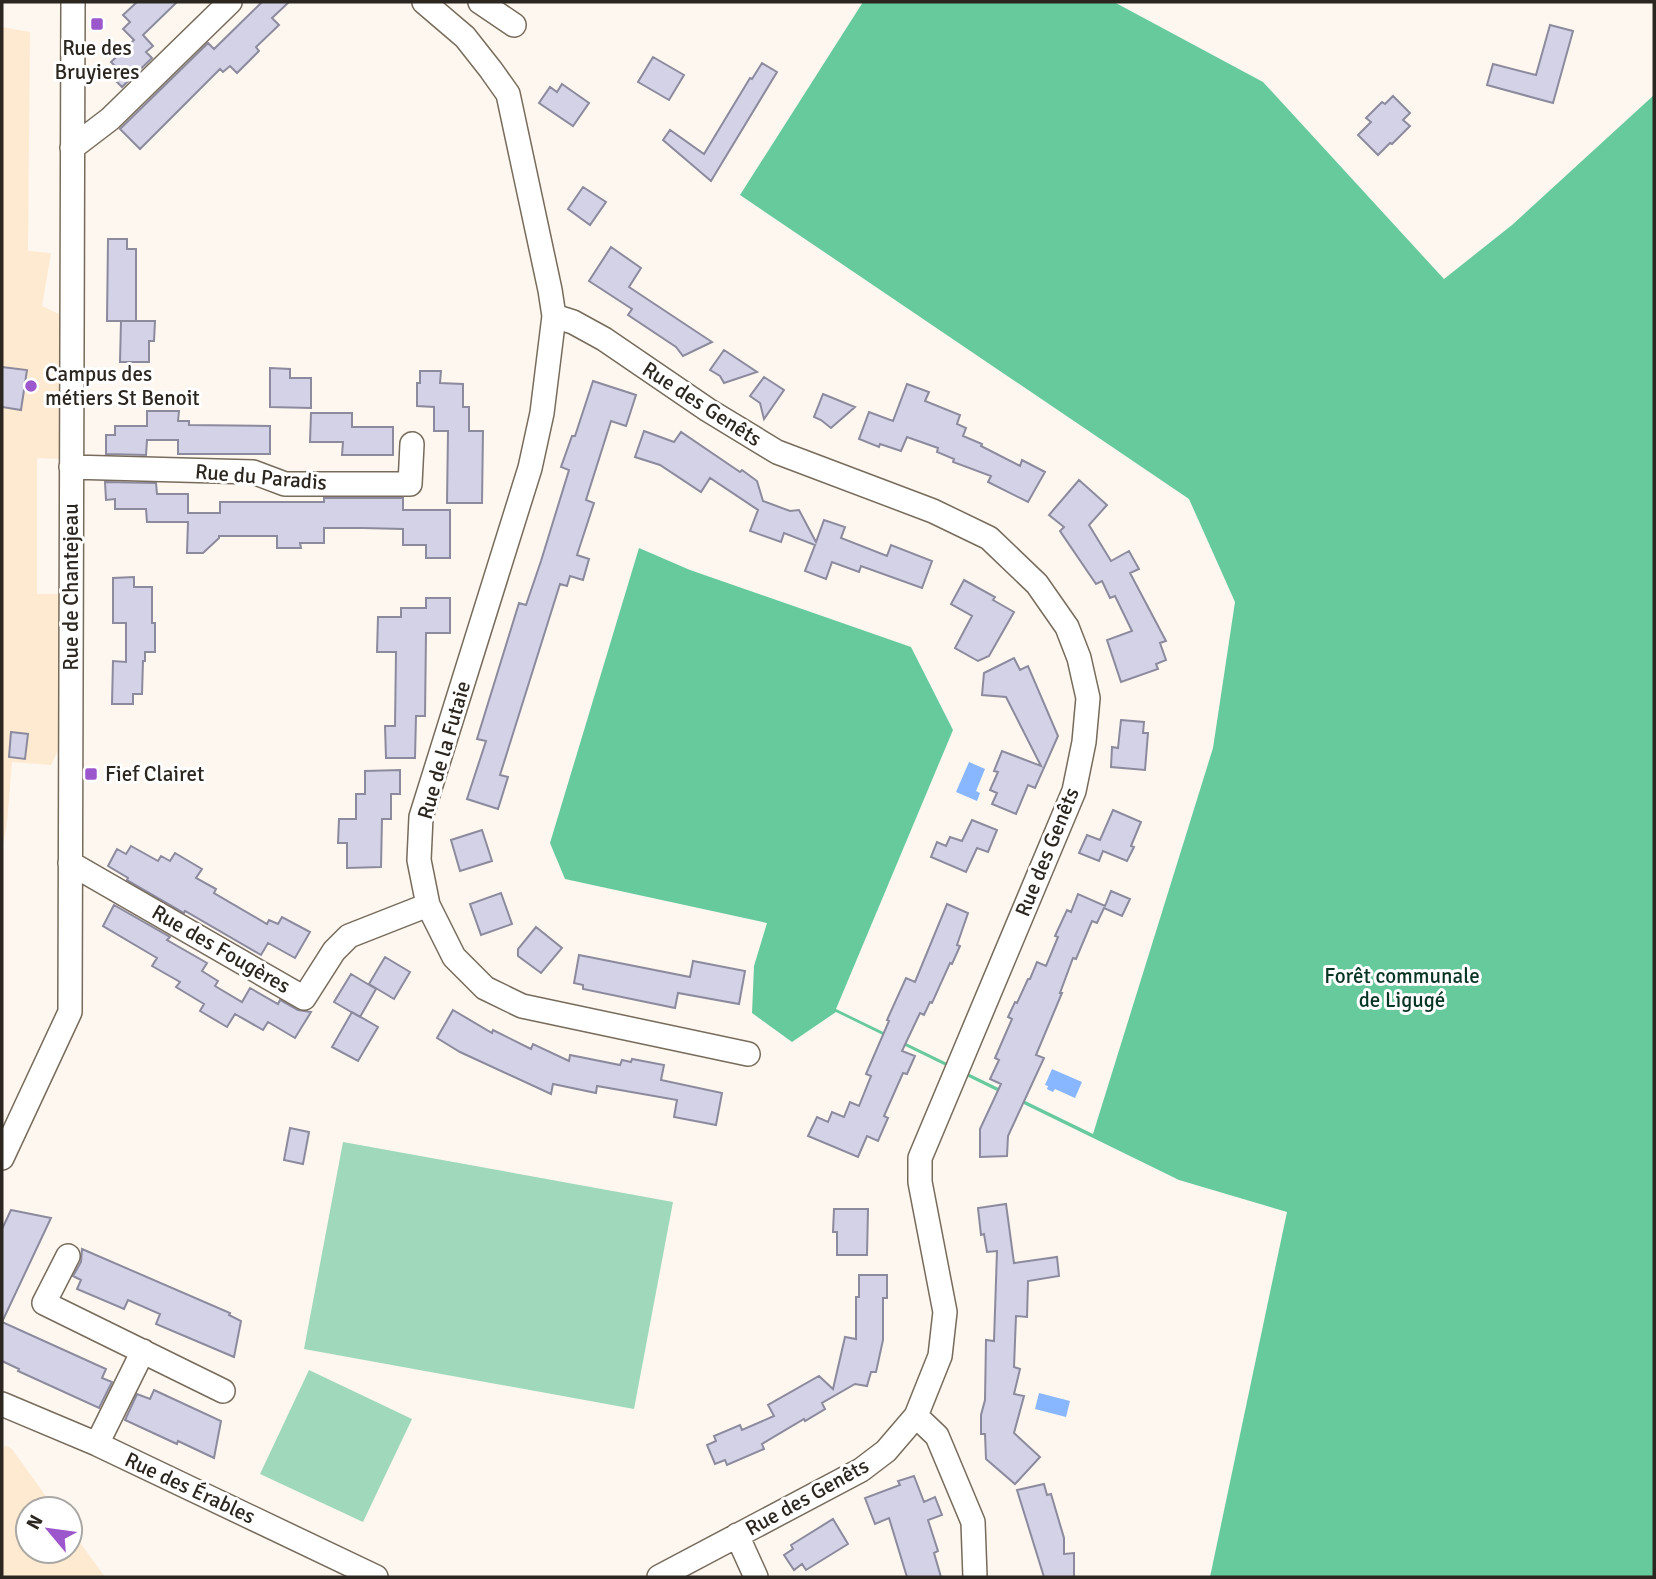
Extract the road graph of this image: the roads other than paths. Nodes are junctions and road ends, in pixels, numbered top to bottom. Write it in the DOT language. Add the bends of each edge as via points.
graph roads {
  1 [pos="73,2"];
  2 [pos="230,2"];
  3 [pos="424,2"];
  4 [pos="480,2"];
  5 [pos="514,25"];
  6 [pos="72,148"];
  7 [pos="554,316"];
  8 [pos="412,444"];
  9 [pos="71,467"];
  10 [pos="70,863"];
  11 [pos="428,905"];
  12 [pos="748,1054"];
  13 [pos="2,1158"];
  14 [pos="68,1256"];
  15 [pos="143,1352"];
  16 [pos="223,1391"];
  17 [pos="2,1404"];
  18 [pos="916,1416"];
  19 [pos="97,1444"];
  20 [pos="737,1535"];
  21 [pos="376,1577"];
  22 [pos="659,1577"];
  23 [pos="756,1577"];
  24 [pos="975,1577"];
  1 -- 6 [label="street, Rue de Chantejeau"];
  2 -- 6 [label="street" via="110,119"];
  3 -- 7 [label="street" via="466,37 508,94"];
  4 -- 5 [label="street"];
  6 -- 9 [label="street, Rue de Chantejeau"];
  7 -- 11 [label="street, Rue de la Futaie" via="530,468 421,817 419,860"];
  7 -- 18 [label="street, Rue des Genêts" via="604,340 777,452 933,511 989,538 1037,584 1067,628 1079,658 1088,698 1074,791 920,1158 920,1182 945,1312 940,1356"];
  8 -- 9 [label="street, Rue du Paradis" via="410,484 285,484 254,472"];
  9 -- 10 [label="street, Rue de Chantejeau"];
  10 -- 11 [label="street, Rue des Fougères" via="304,998 349,936"];
  10 -- 13 [label="street, Rue de Chantejeau" via="70,1012"];
  11 -- 12 [label="street, Rue de la Futaie" via="454,957 485,988 522,1006"];
  14 -- 15 [label="street" via="44,1303"];
  15 -- 16 [label="street"];
  15 -- 19 [label="street"];
  17 -- 19 [label="street, Rue des Érables"];
  18 -- 20 [label="street, Rue des Genêts" via="886,1451 861,1471"];
  18 -- 24 [label="street" via="937,1436 973,1522"];
  19 -- 21 [label="street, Rue des Érables"];
  20 -- 22 [label="street, Rue des Genêts"];
  20 -- 23 [label="street"];
}
